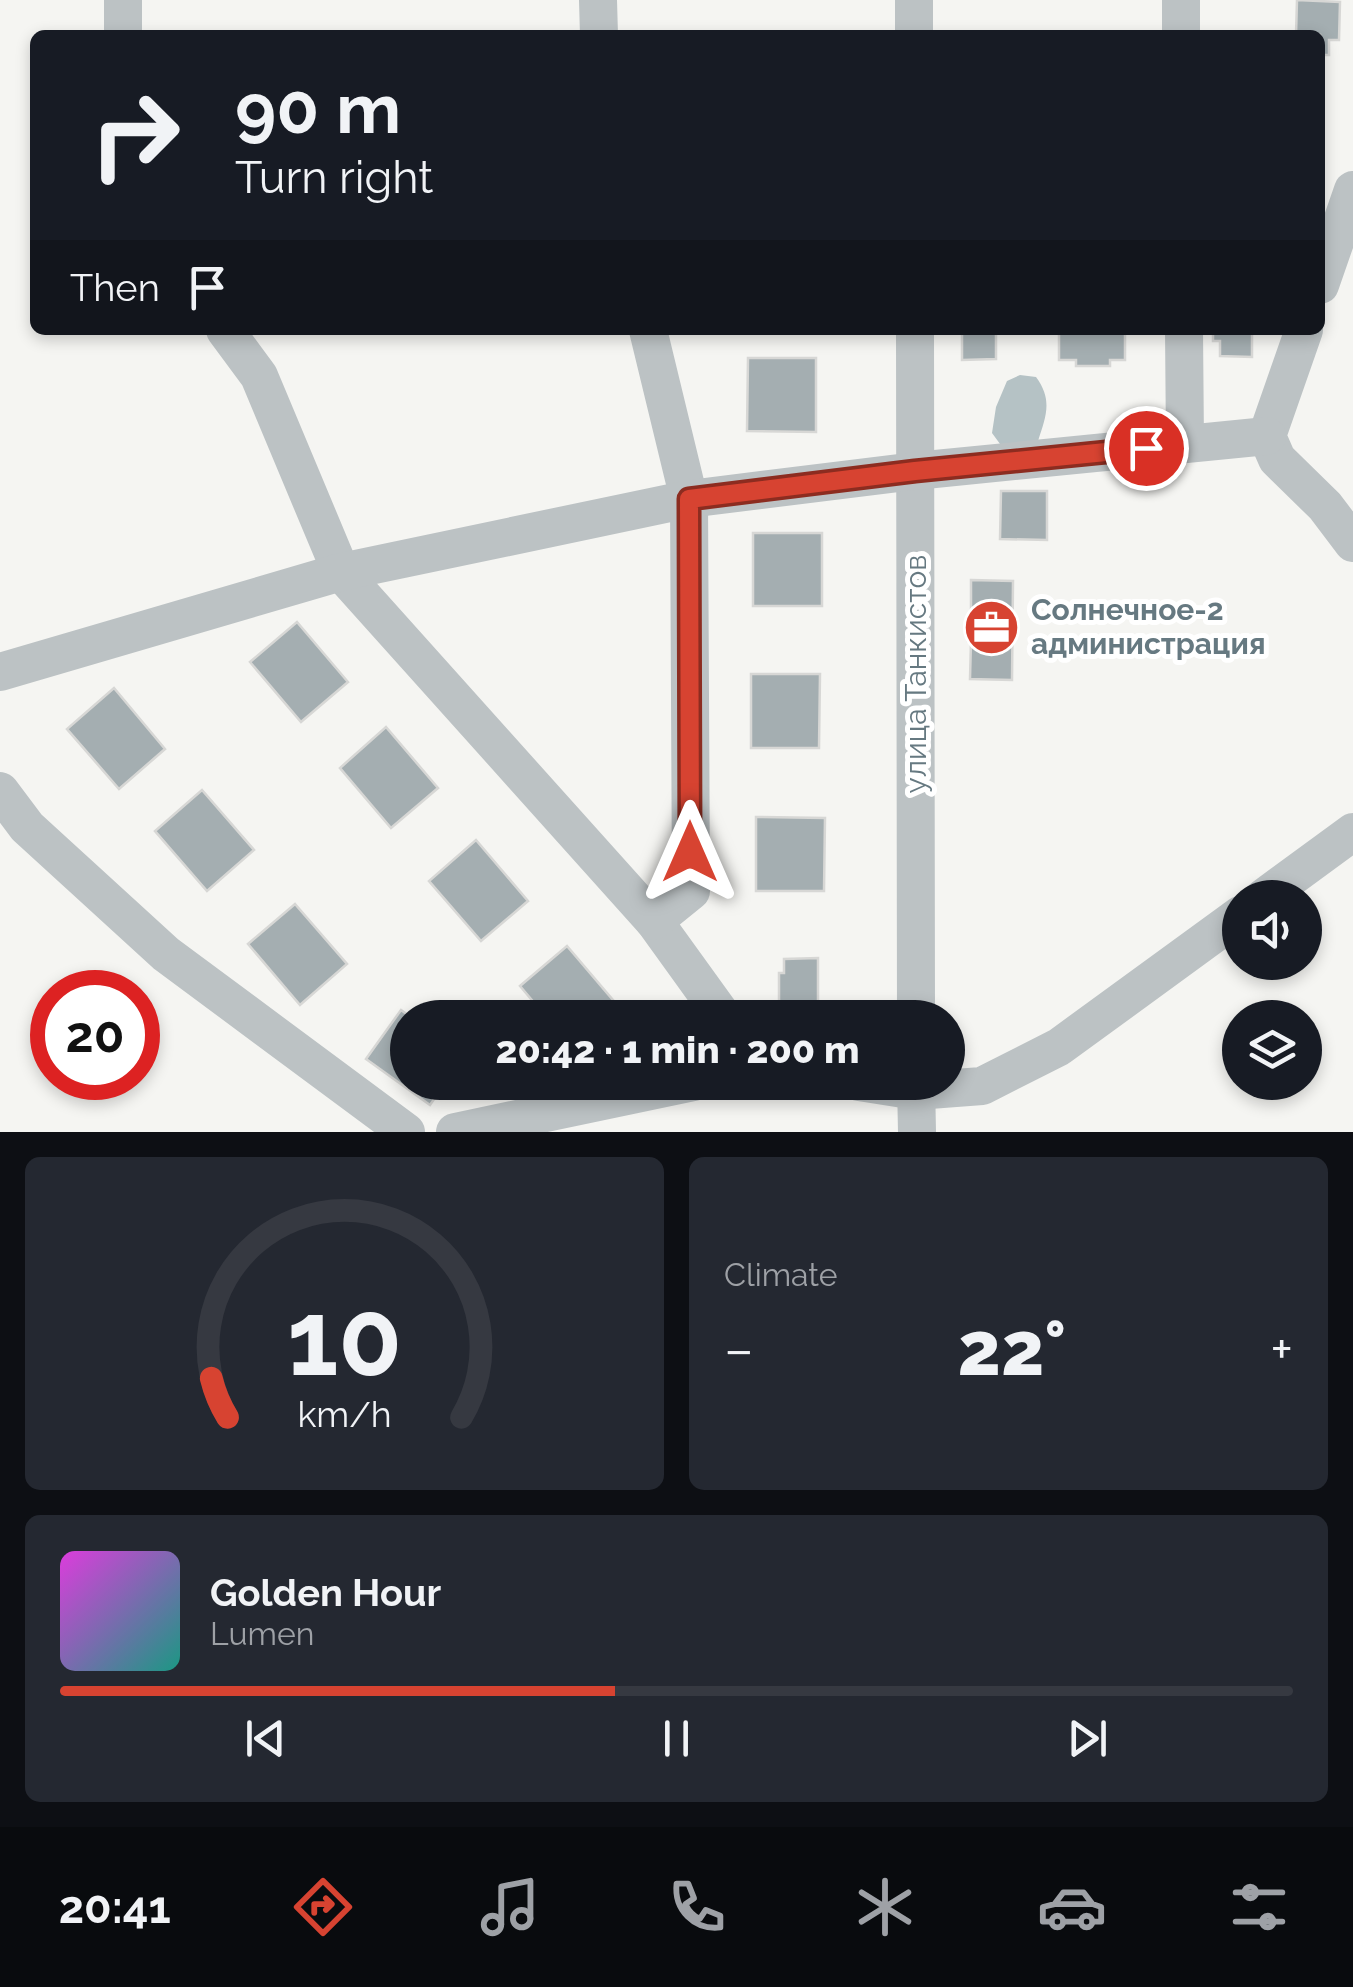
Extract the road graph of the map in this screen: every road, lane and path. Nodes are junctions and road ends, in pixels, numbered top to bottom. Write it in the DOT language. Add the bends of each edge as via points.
graph roads {
  1 [pos="124,0"];
  2 [pos="914,0"];
  3 [pos="1181,0"];
  4 [pos="123,30"];
  5 [pos="914,30"];
  6 [pos="1181,30"];
  7 [pos="1353,190"];
  8 [pos="1325,270"];
  9 [pos="229,335"];
  10 [pos="649,335"];
  11 [pos="915,335"];
  12 [pos="1184,335"];
  13 [pos="1302,335"];
  14 [pos="1267,436"];
  15 [pos="1185,444"];
  16 [pos="915,471"];
  17 [pos="689,499"];
  18 [pos="1353,543"];
  19 [pos="341,572"];
  20 [pos="0,672"];
  21 [pos="0,791"];
  22 [pos="1353,832"];
  23 [pos="1288,880"];
  24 [pos="654,921"];
  25 [pos="1222,928"];
  26 [pos="711,1000"];
  27 [pos="916,1000"];
  28 [pos="965,1086"];
  29 [pos="608,1100"];
  30 [pos="916,1100"];
  31 [pos="406,1132"];
  32 [pos="455,1132"];
  33 [pos="917,1132"];
  1 -- 4 [label="street"];
  2 -- 5 [label="street"];
  3 -- 6 [label="street"];
  7 -- 8 [label="street"];
  9 -- 19 [label="street" via="259,376"];
  10 -- 17 [label="street"];
  11 -- 16 [label="street, улица Танкистов"];
  12 -- 15 [label="street"];
  13 -- 14 [label="street"];
  14 -- 15 [label="street"];
  14 -- 18 [label="street" via="1278,459"];
  15 -- 16 [label="street"];
  16 -- 17 [label="street"];
  16 -- 27 [label="street, улица Танкистов"];
  17 -- 19 [label="street"];
  17 -- 24 [label="street" via="691,891"];
  19 -- 20 [label="street"];
  19 -- 24 [label="street"];
  21 -- 31 [label="street" via="27,827 166,954"];
  22 -- 23 [label="street"];
  24 -- 26 [label="street"];
  25 -- 28 [label="street" via="1060,1047 982,1086"];
  29 -- 32 [label="street"];
  30 -- 33 [label="street"];
}
